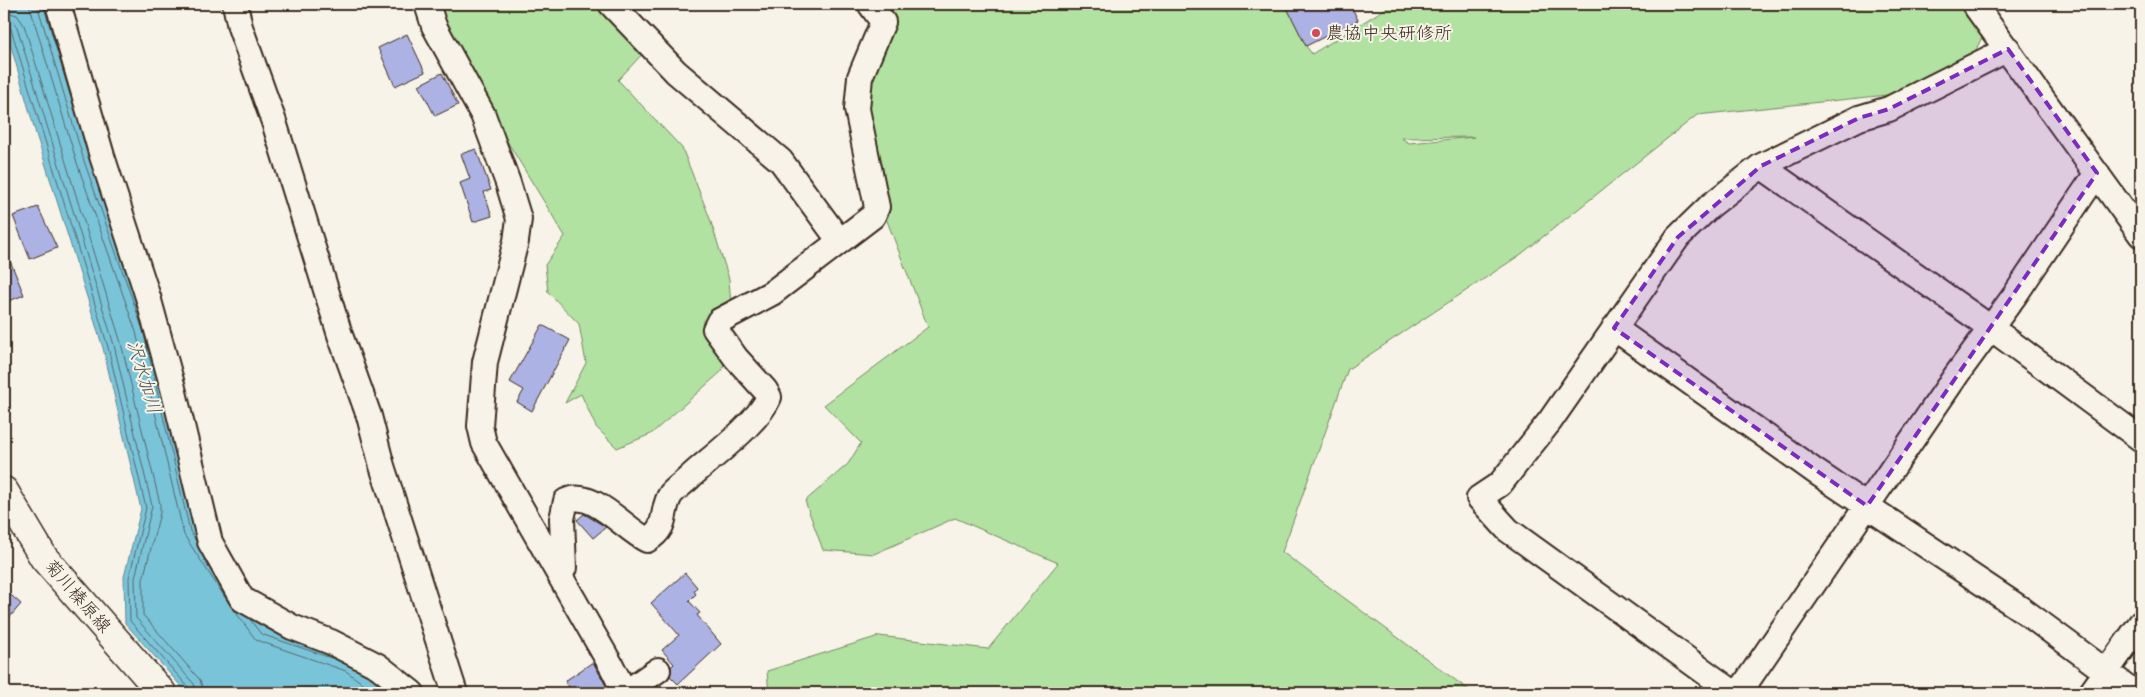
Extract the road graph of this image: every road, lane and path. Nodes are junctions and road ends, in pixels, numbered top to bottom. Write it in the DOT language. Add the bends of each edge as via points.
graph roads {
  1 [pos="58,4"];
  2 [pos="235,4"];
  3 [pos="427,4"];
  4 [pos="870,4"];
  5 [pos="1974,4"];
  6 [pos="624,12"];
  7 [pos="2008,49"];
  8 [pos="1762,166"];
  9 [pos="2097,173"];
  10 [pos="2141,235"];
  11 [pos="839,240"];
  12 [pos="1614,328"];
  13 [pos="1992,328"];
  14 [pos="2141,439"];
  15 [pos="4,491"];
  16 [pos="1867,506"];
  17 [pos="560,574"];
  18 [pos="2141,623"];
  19 [pos="658,670"];
  20 [pos="2106,672"];
  21 [pos="162,693"];
  22 [pos="412,693"];
  23 [pos="455,693"];
  24 [pos="625,693"];
  25 [pos="1734,693"];
  26 [pos="1739,693"];
  27 [pos="2091,693"];
  28 [pos="2135,693"];
  1 -- 22 [label="street" via="102,156 148,297 210,542 242,599 292,627 378,666"];
  2 -- 23 [label="street"];
  3 -- 17 [label="street" via="434,26 483,115 519,219 486,362 480,426 494,464"];
  4 -- 11 [label="street" via="883,22 860,77 857,109 877,207 873,216"];
  5 -- 7 [label="street"];
  6 -- 11 [label="street" via="676,72 781,161"];
  7 -- 8 [label="street" via="1889,109 1858,118"];
  7 -- 9 [label="street"];
  8 -- 12 [label="street" via="1710,206 1678,237"];
  8 -- 13 [label="street"];
  9 -- 10 [label="street"];
  9 -- 13 [label="street"];
  11 -- 17 [label="street" via="772,292 719,321 715,329 765,390 769,397 765,405 670,495 663,522 656,535 647,540 588,499 566,501 562,519 564,568"];
  12 -- 16 [label="street"];
  12 -- 25 [label="street" via="1550,421 1500,484 1479,498 1508,530"];
  13 -- 14 [label="street"];
  13 -- 16 [label="street"];
  15 -- 21 [label="main road, 菊川榛原線" via="44,558"];
  16 -- 20 [label="street" via="2024,611"];
  16 -- 26 [label="street"];
  17 -- 24 [label="street"];
  18 -- 20 [label="street"];
  19 -- 24 [label="street"];
  20 -- 27 [label="street"];
  20 -- 28 [label="street"];
}
